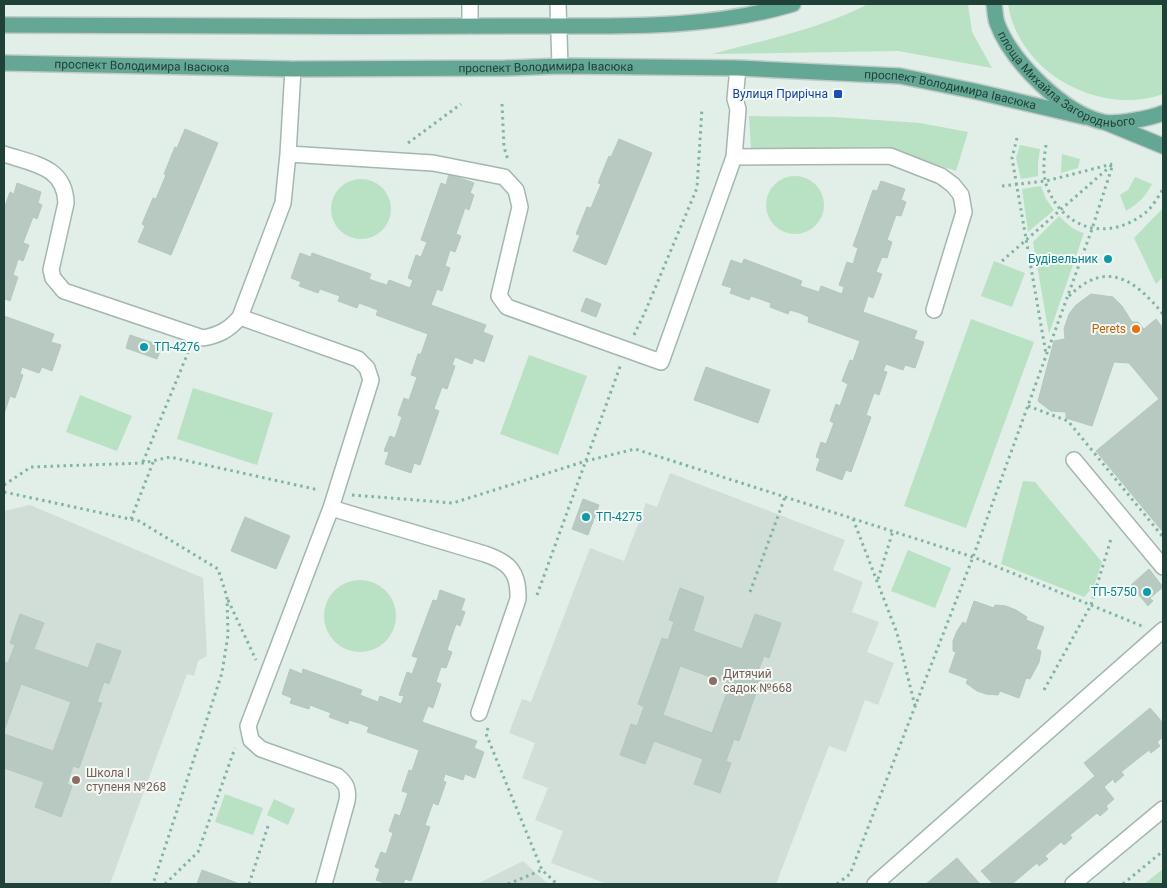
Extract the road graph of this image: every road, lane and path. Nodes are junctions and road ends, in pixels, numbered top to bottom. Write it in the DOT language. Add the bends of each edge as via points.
graph roads {
  1 [pos="470,4"];
  2 [pos="558,4"];
  3 [pos="793,4"];
  4 [pos="994,4"];
  5 [pos="4,25"];
  6 [pos="470,26"];
  7 [pos="558,26"];
  8 [pos="4,63"];
  9 [pos="560,66"];
  10 [pos="738,68"];
  11 [pos="293,69"];
  12 [pos="461,104"];
  13 [pos="502,104"];
  14 [pos="702,108"];
  15 [pos="1163,114"];
  16 [pos="1085,117"];
  17 [pos="1105,123"];
  18 [pos="1017,138"];
  19 [pos="1046,145"];
  20 [pos="1163,146"];
  21 [pos="4,154"];
  22 [pos="288,154"];
  23 [pos="734,157"];
  24 [pos="386,160"];
  25 [pos="1113,164"];
  26 [pos="1046,180"];
  27 [pos="1016,184"];
  28 [pos="1002,186"];
  29 [pos="1163,189"];
  30 [pos="516,190"];
  31 [pos="1061,210"];
  32 [pos="1092,229"];
  33 [pos="1026,240"];
  34 [pos="1002,261"];
  35 [pos="1067,298"];
  36 [pos="934,310"];
  37 [pos="1163,314"];
  38 [pos="240,317"];
  39 [pos="195,336"];
  40 [pos="626,350"];
  41 [pos="1046,354"];
  42 [pos="154,460"];
  43 [pos="1074,460"];
  44 [pos="586,461"];
  45 [pos="143,462"];
  46 [pos="4,485"];
  47 [pos="4,492"];
  48 [pos="785,497"];
  49 [pos="333,501"];
  50 [pos="853,519"];
  51 [pos="131,520"];
  52 [pos="893,531"];
  53 [pos="1111,539"];
  54 [pos="973,557"];
  55 [pos="1163,567"];
  56 [pos="878,580"];
  57 [pos="750,592"];
  58 [pos="227,597"];
  59 [pos="536,598"];
  60 [pos="1092,605"];
  61 [pos="1162,632"];
  62 [pos="264,680"];
  63 [pos="1044,690"];
  64 [pos="915,706"];
  65 [pos="479,714"];
  66 [pos="489,725"];
  67 [pos="248,726"];
  68 [pos="1163,809"];
  69 [pos="269,823"];
  70 [pos="1163,851"];
  71 [pos="542,870"];
  72 [pos="153,884"];
  73 [pos="164,884"];
  74 [pos="248,884"];
  75 [pos="324,884"];
  76 [pos="508,884"];
  77 [pos="557,884"];
  78 [pos="837,884"];
  79 [pos="875,884"];
  80 [pos="1074,884"];
  81 [pos="1123,884"];
  1 -- 6 [label="street"];
  2 -- 7 [label="street"];
  3 -- 7 [label="main road" via="770,11 700,22"];
  4 -- 16 [label="main road, площа Михайла Загороднього" via="998,23 1018,60 1047,90"];
  5 -- 6 [label="main road"];
  6 -- 7 [label="main road"];
  7 -- 9 [label="street"];
  8 -- 11 [label="main road, проспект Володимира Івасюка"];
  9 -- 10 [label="main road, проспект Володимира Івасюка"];
  9 -- 11 [label="main road, проспект Володимира Івасюка"];
  10 -- 16 [label="main road, проспект Володимира Івасюка" via="900,76"];
  10 -- 23 [label="street"];
  11 -- 22 [label="street"];
  12 -- 24 [label="path"];
  13 -- 30 [label="path" via="504,148"];
  14 -- 40 [label="path" via="697,188"];
  15 -- 17 [label="main road, площа Михайла Загороднього"];
  16 -- 17 [label="main road, площа Михайла Загороднього"];
  17 -- 20 [label="main road"];
  18 -- 27 [label="path" via="1012,158"];
  19 -- 26 [label="path" via="1043,164"];
  21 -- 39 [label="street" via="49,169 66,193 51,270 57,285 71,294"];
  22 -- 24 [label="street"];
  22 -- 38 [label="street" via="282,203"];
  23 -- 36 [label="street" via="890,156 941,176 954,185 961,195 964,212"];
  23 -- 40 [label="street" via="661,362"];
  24 -- 30 [label="street" via="433,163 489,173 504,177"];
  25 -- 26 [label="path"];
  25 -- 31 [label="path"];
  25 -- 32 [label="path"];
  26 -- 27 [label="path"];
  26 -- 31 [label="path"];
  27 -- 28 [label="path"];
  27 -- 33 [label="path"];
  29 -- 32 [label="path" via="1146,212 1128,224"];
  30 -- 40 [label="street" via="520,208 499,296 507,307"];
  31 -- 32 [label="path"];
  31 -- 33 [label="path"];
  32 -- 35 [label="path"];
  33 -- 34 [label="path"];
  33 -- 41 [label="path"];
  35 -- 37 [label="path" via="1092,280 1117,277 1140,288"];
  35 -- 41 [label="path"];
  38 -- 39 [label="street" via="217,336"];
  38 -- 49 [label="street" via="358,359 367,368 369,387"];
  39 -- 45 [label="path"];
  40 -- 44 [label="path"];
  41 -- 54 [label="path"];
  42 -- 45 [label="path"];
  42 -- 49 [label="path" via="170,457"];
  42 -- 51 [label="path"];
  43 -- 55 [label="street"];
  44 -- 48 [label="path" via="636,449"];
  44 -- 49 [label="path" via="453,503"];
  44 -- 59 [label="path"];
  45 -- 46 [label="path" via="31,467"];
  47 -- 51 [label="path"];
  48 -- 50 [label="path"];
  48 -- 57 [label="path"];
  49 -- 62 [label="street"];
  49 -- 65 [label="street" via="498,558 512,570 518,599"];
  50 -- 52 [label="path"];
  50 -- 56 [label="path"];
  51 -- 58 [label="path" via="139,521 218,569"];
  52 -- 54 [label="path"];
  52 -- 56 [label="path"];
  53 -- 60 [label="path"];
  54 -- 60 [label="path"];
  54 -- 64 [label="path"];
  56 -- 64 [label="path" via="897,633"];
  58 -- 62 [label="path"];
  58 -- 72 [label="path" via="228,635 222,673"];
  60 -- 61 [label="path"];
  60 -- 63 [label="path"];
  61 -- 79 [label="street"];
  62 -- 67 [label="street"];
  64 -- 78 [label="path" via="850,874"];
  66 -- 71 [label="path" via="486,734"];
  67 -- 73 [label="path" via="239,736 198,852"];
  67 -- 75 [label="street" via="251,740 261,749 337,776 346,786 347,801"];
  68 -- 80 [label="street"];
  69 -- 74 [label="path"];
  70 -- 81 [label="path"];
  71 -- 76 [label="path"];
  71 -- 77 [label="path"];
}
